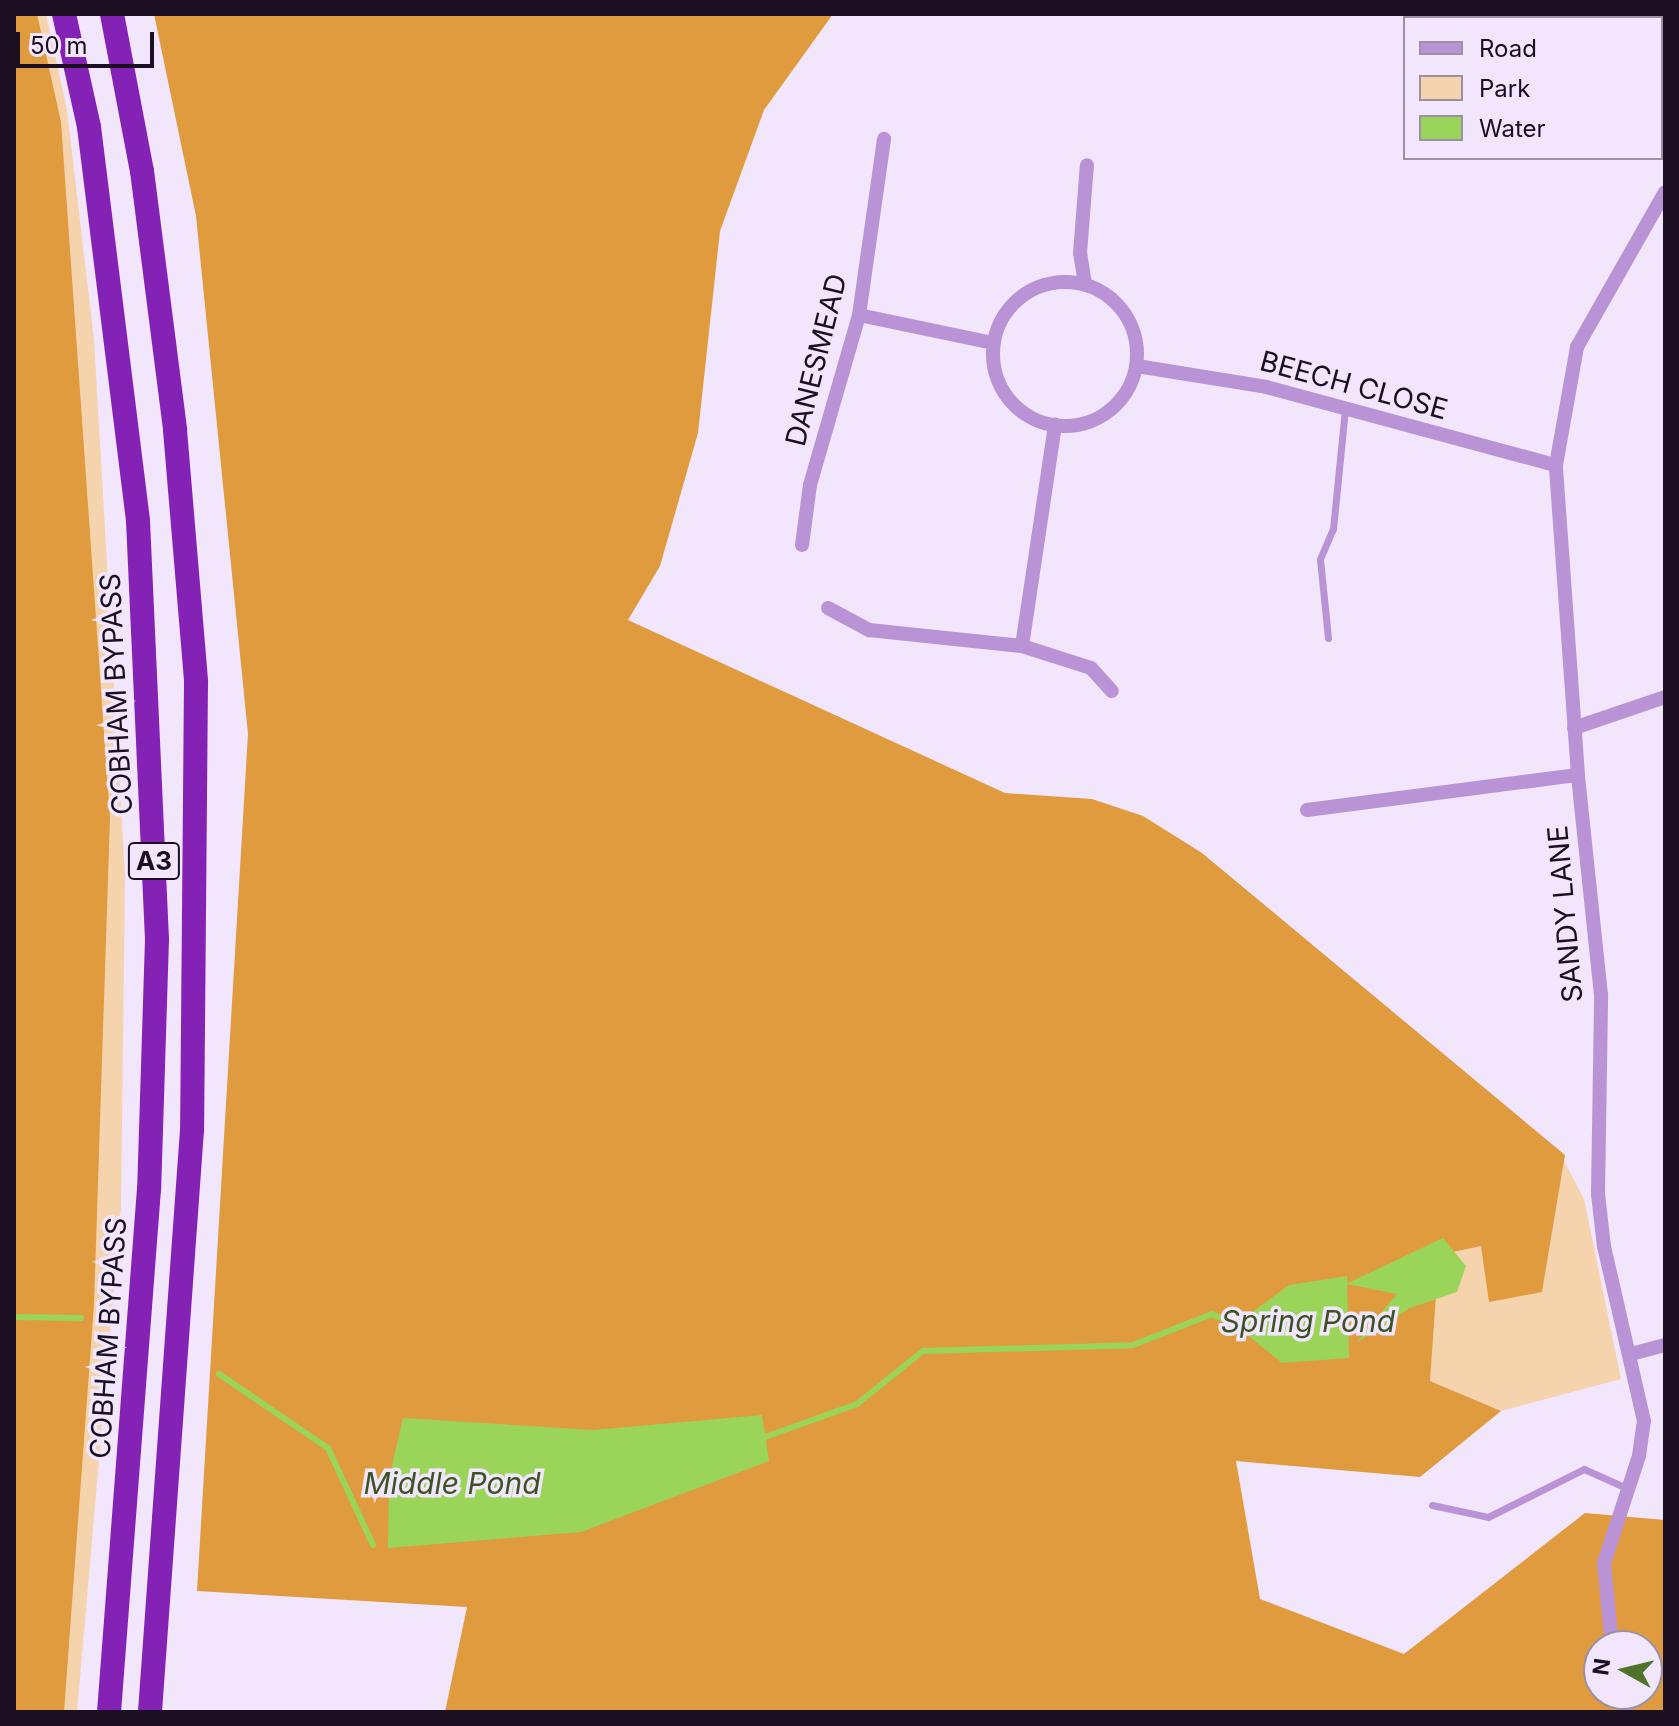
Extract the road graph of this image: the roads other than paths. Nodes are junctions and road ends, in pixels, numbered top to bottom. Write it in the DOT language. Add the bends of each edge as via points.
graph roads {
  1 [pos="64,14"];
  2 [pos="112,14"];
  3 [pos="884,139"];
  4 [pos="1087,165"];
  5 [pos="1665,192"];
  6 [pos="1085,284"];
  7 [pos="859,315"];
  8 [pos="993,343"];
  9 [pos="1137,366"];
  10 [pos="1345,409"];
  11 [pos="1055,424"];
  12 [pos="1556,465"];
  13 [pos="802,545"];
  14 [pos="828,608"];
  15 [pos="1328,638"];
  16 [pos="1022,646"];
  17 [pos="1112,691"];
  18 [pos="1665,697"];
  19 [pos="1574,728"];
  20 [pos="1578,775"];
  21 [pos="1307,810"];
  22 [pos="1665,1345"];
  23 [pos="1631,1354"];
  24 [pos="1629,1489"];
  25 [pos="1432,1505"];
  26 [pos="1610,1630"];
  27 [pos="109,1712"];
  28 [pos="150,1712"];
  1 -- 27 [label="highway, COBHAM BYPASS / A3" via="89,127 138,521 157,939 149,1189"];
  2 -- 28 [label="highway, A3" via="142,171 173,415 196,682 192,1130"];
  3 -- 7 [label="street, DANESMEAD"];
  4 -- 6 [label="street" via="1080,253"];
  5 -- 12 [label="street, SANDY LANE" via="1577,347"];
  6 -- 8 [label="street" via="1052,282 1018,299"];
  6 -- 9 [label="street" via="1119,305 1136,337"];
  7 -- 8 [label="street"];
  7 -- 13 [label="street, DANESMEAD" via="810,485"];
  8 -- 11 [label="street" via="994,372 1009,402 1038,422"];
  9 -- 10 [label="street, BEECH CLOSE" via="1212,374"];
  9 -- 11 [label="street" via="1129,390 1098,420 1074,427"];
  10 -- 12 [label="street, BEECH CLOSE"];
  10 -- 15 [label="lane" via="1333,529 1320,559"];
  11 -- 16 [label="street"];
  12 -- 19 [label="street, SANDY LANE"];
  14 -- 16 [label="street" via="869,630"];
  16 -- 17 [label="street" via="1091,668"];
  18 -- 19 [label="street"];
  19 -- 20 [label="street, SANDY LANE"];
  20 -- 21 [label="street"];
  20 -- 23 [label="street, SANDY LANE" via="1601,995 1598,1194 1604,1246"];
  22 -- 23 [label="street"];
  23 -- 24 [label="street, SANDY LANE" via="1644,1421"];
  24 -- 25 [label="lane" via="1584,1469 1488,1517"];
  24 -- 26 [label="street, SANDY LANE" via="1604,1563"];
}
